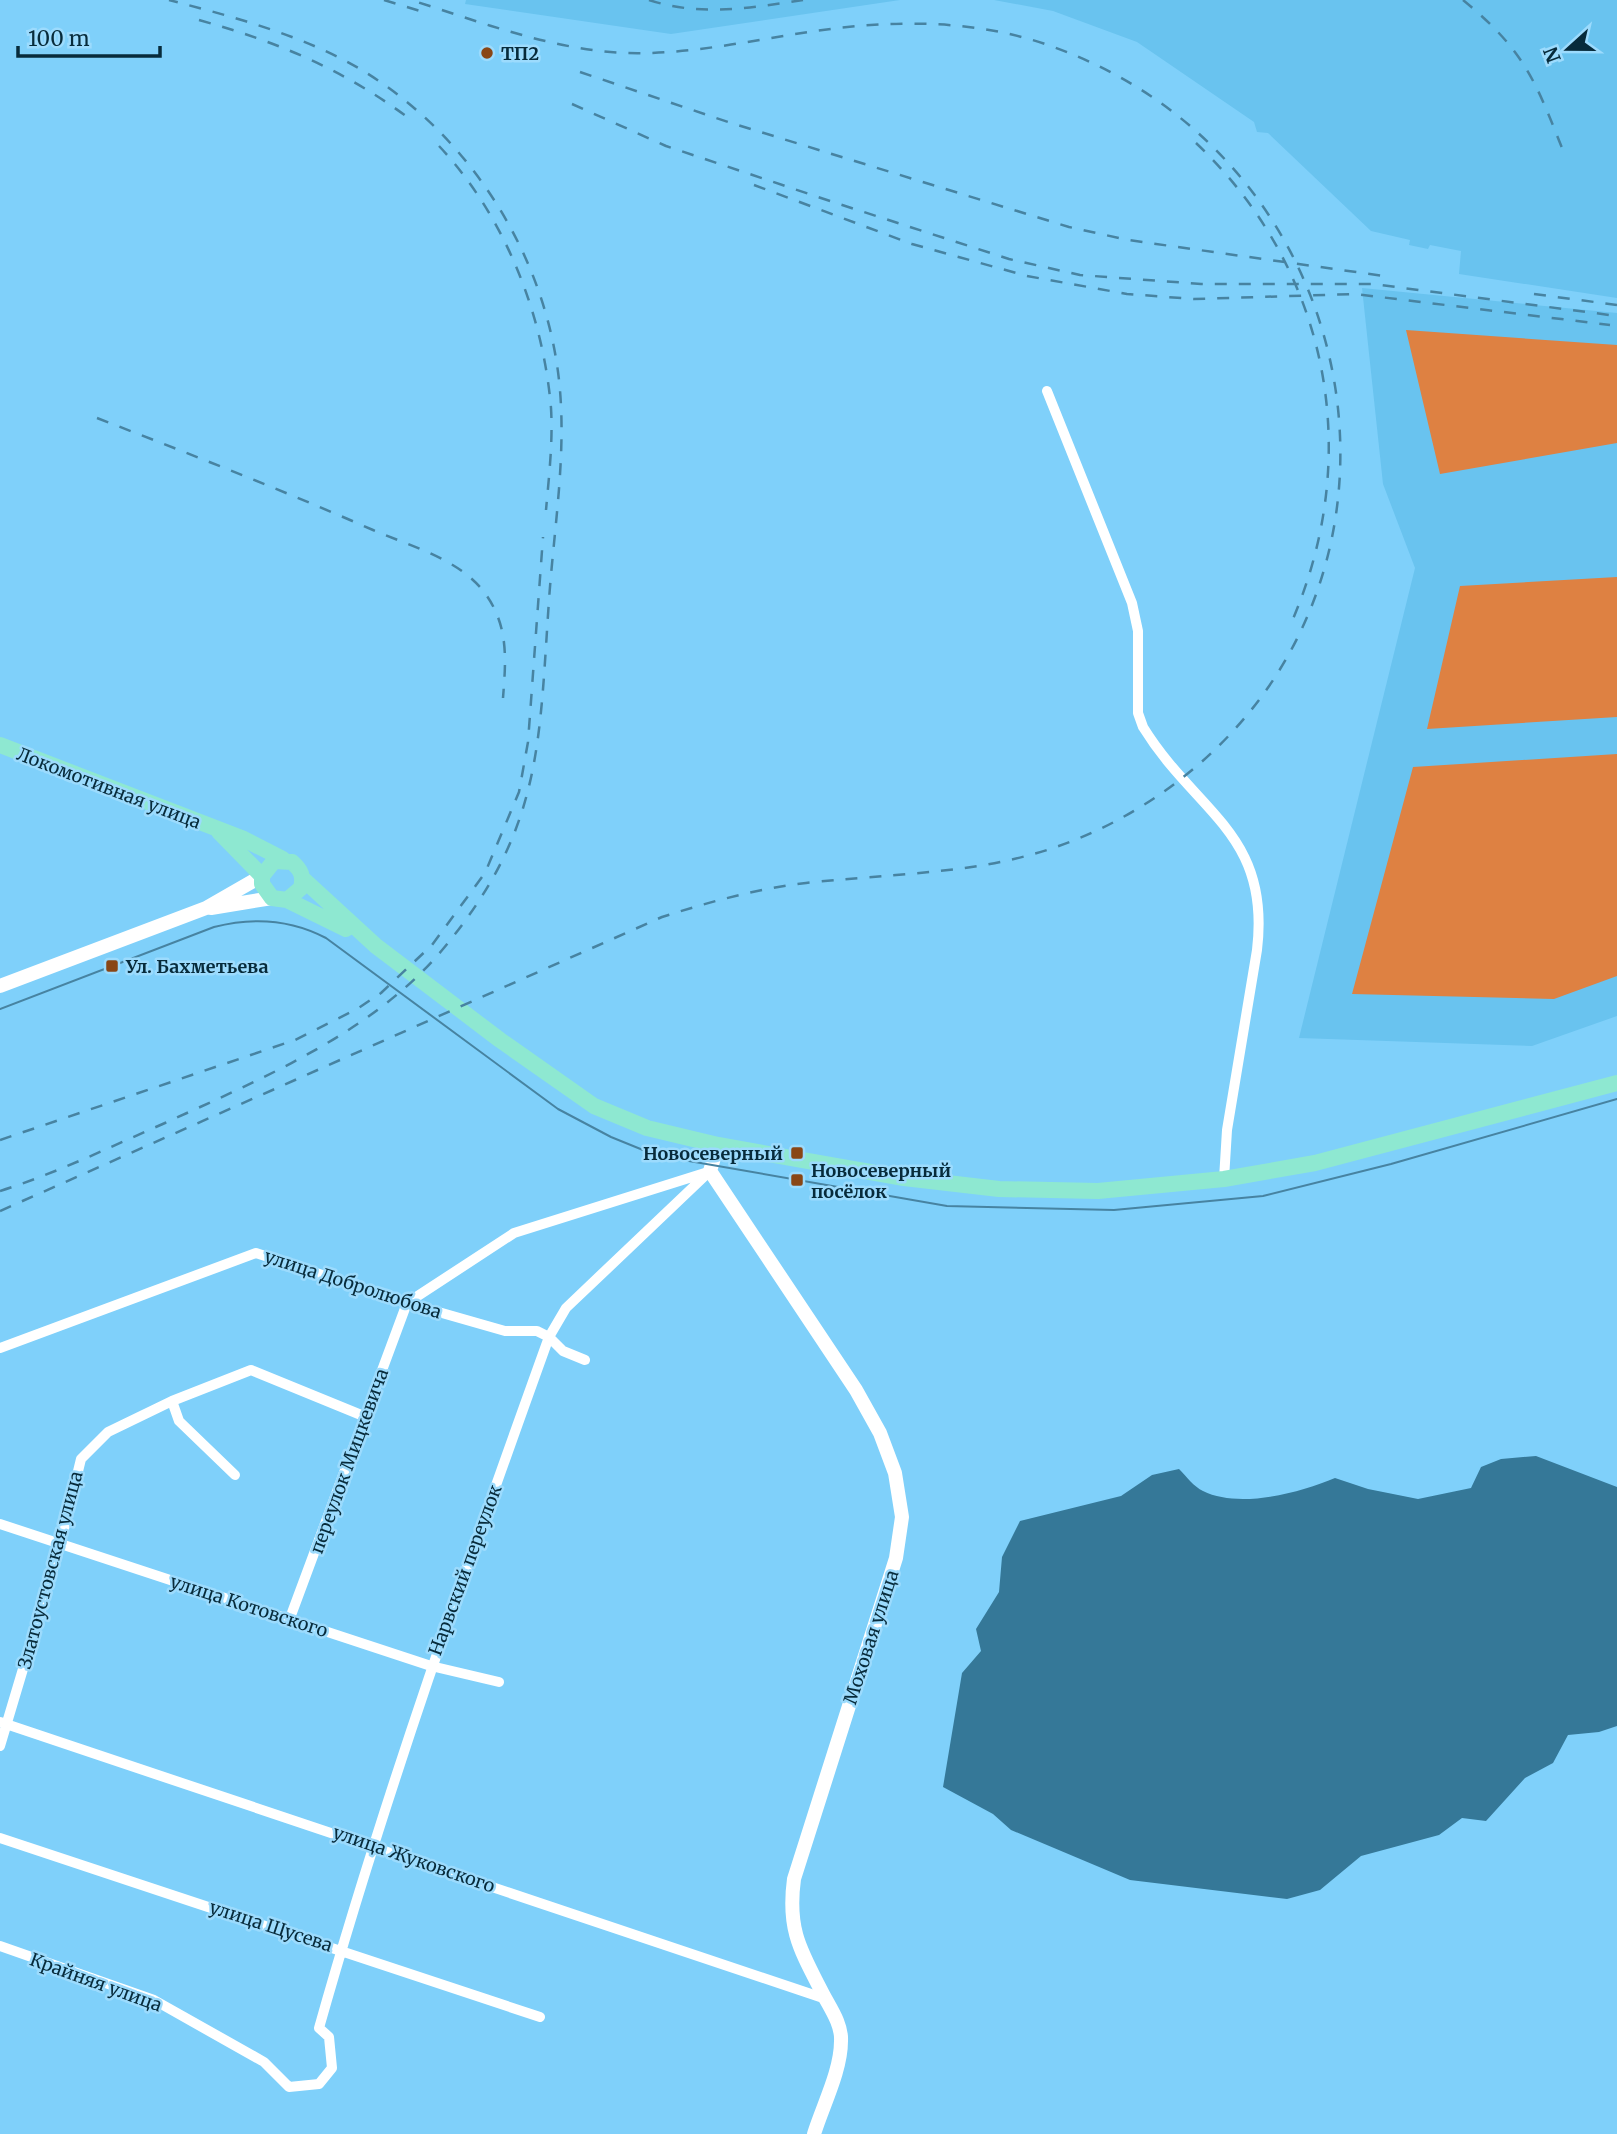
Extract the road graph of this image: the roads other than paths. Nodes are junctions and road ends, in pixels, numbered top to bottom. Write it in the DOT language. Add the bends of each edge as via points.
graph roads {
  1 [pos="1047,391"];
  2 [pos="0,745"];
  3 [pos="218,831"];
  4 [pos="283,859"];
  5 [pos="262,876"];
  6 [pos="303,879"];
  7 [pos="280,899"];
  8 [pos="206,908"];
  9 [pos="376,946"];
  10 [pos="0,986"];
  11 [pos="1617,1083"];
  12 [pos="718,1145"];
  13 [pos="710,1171"];
  14 [pos="1224,1179"];
  15 [pos="407,1303"];
  16 [pos="549,1337"];
  17 [pos="0,1348"];
  18 [pos="585,1360"];
  19 [pos="172,1401"];
  20 [pos="366,1417"];
  21 [pos="235,1475"];
  22 [pos="0,1524"];
  23 [pos="60,1545"];
  24 [pos="290,1618"];
  25 [pos="431,1666"];
  26 [pos="499,1682"];
  27 [pos="4,1723"];
  28 [pos="0,1746"];
  29 [pos="0,1838"];
  30 [pos="373,1845"];
  31 [pos="0,1946"];
  32 [pos="341,1949"];
  33 [pos="826,1999"];
  34 [pos="540,2017"];
  35 [pos="318,2028"];
  36 [pos="814,2134"];
  1 -- 14 [label="street" via="1132,603 1138,631 1140,720 1153,743 1242,849 1259,896 1258,941 1227,1130"];
  2 -- 3 [label="main road, Локомотивная улица"];
  3 -- 4 [label="main road, Локомотивная улица"];
  3 -- 5 [label="main road"];
  4 -- 5 [label="main road" via="266,867"];
  4 -- 6 [label="main road" via="300,869"];
  5 -- 7 [label="main road" via="262,884"];
  5 -- 8 [label="street"];
  6 -- 7 [label="main road" via="296,896"];
  6 -- 9 [label="main road"];
  7 -- 8 [label="street"];
  7 -- 9 [label="main road"];
  8 -- 10 [label="street"];
  9 -- 12 [label="main road" via="594,1106 647,1128"];
  11 -- 14 [label="main road" via="1315,1163"];
  12 -- 13 [label="street"];
  12 -- 14 [label="main road" via="904,1178 999,1189 1098,1191"];
  13 -- 15 [label="street" via="514,1233"];
  13 -- 16 [label="street, Нарвский переулок" via="566,1308"];
  13 -- 33 [label="street, Моховая улица" via="880,1433 895,1473 902,1517 896,1558 794,1879 790,1910 795,1937"];
  15 -- 16 [label="street, улица Добролюбова" via="505,1331 528,1330"];
  15 -- 17 [label="street, улица Добролюбова" via="256,1252"];
  15 -- 20 [label="street, переулок Мицкевича"];
  16 -- 18 [label="street, улица Добролюбова" via="563,1351"];
  16 -- 25 [label="street, Нарвский переулок"];
  19 -- 20 [label="street, Златоустовская улица" via="251,1370"];
  19 -- 21 [label="street" via="179,1421"];
  19 -- 23 [label="street, Златоустовская улица" via="108,1432 81,1459"];
  20 -- 24 [label="street, переулок Мицкевича"];
  22 -- 23 [label="street, улица Котовского"];
  23 -- 24 [label="street, улица Котовского"];
  23 -- 27 [label="street, Златоустовская улица"];
  24 -- 25 [label="street, улица Котовского"];
  25 -- 26 [label="street, улица Котовского"];
  25 -- 30 [label="street, Нарвский переулок"];
  27 -- 28 [label="street, Златоустовская улица"];
  27 -- 30 [label="street, улица Жуковского"];
  29 -- 32 [label="street, улица Щусева"];
  30 -- 32 [label="street, Нарвский переулок"];
  30 -- 33 [label="street, улица Жуковского"];
  31 -- 35 [label="street, Крайняя улица" via="154,2000 264,2062 289,2087 319,2084 332,2068 329,2037"];
  32 -- 34 [label="street, улица Щусева"];
  32 -- 35 [label="street, Нарвский переулок"];
  33 -- 36 [label="street, Моховая улица" via="842,2038"];
}
